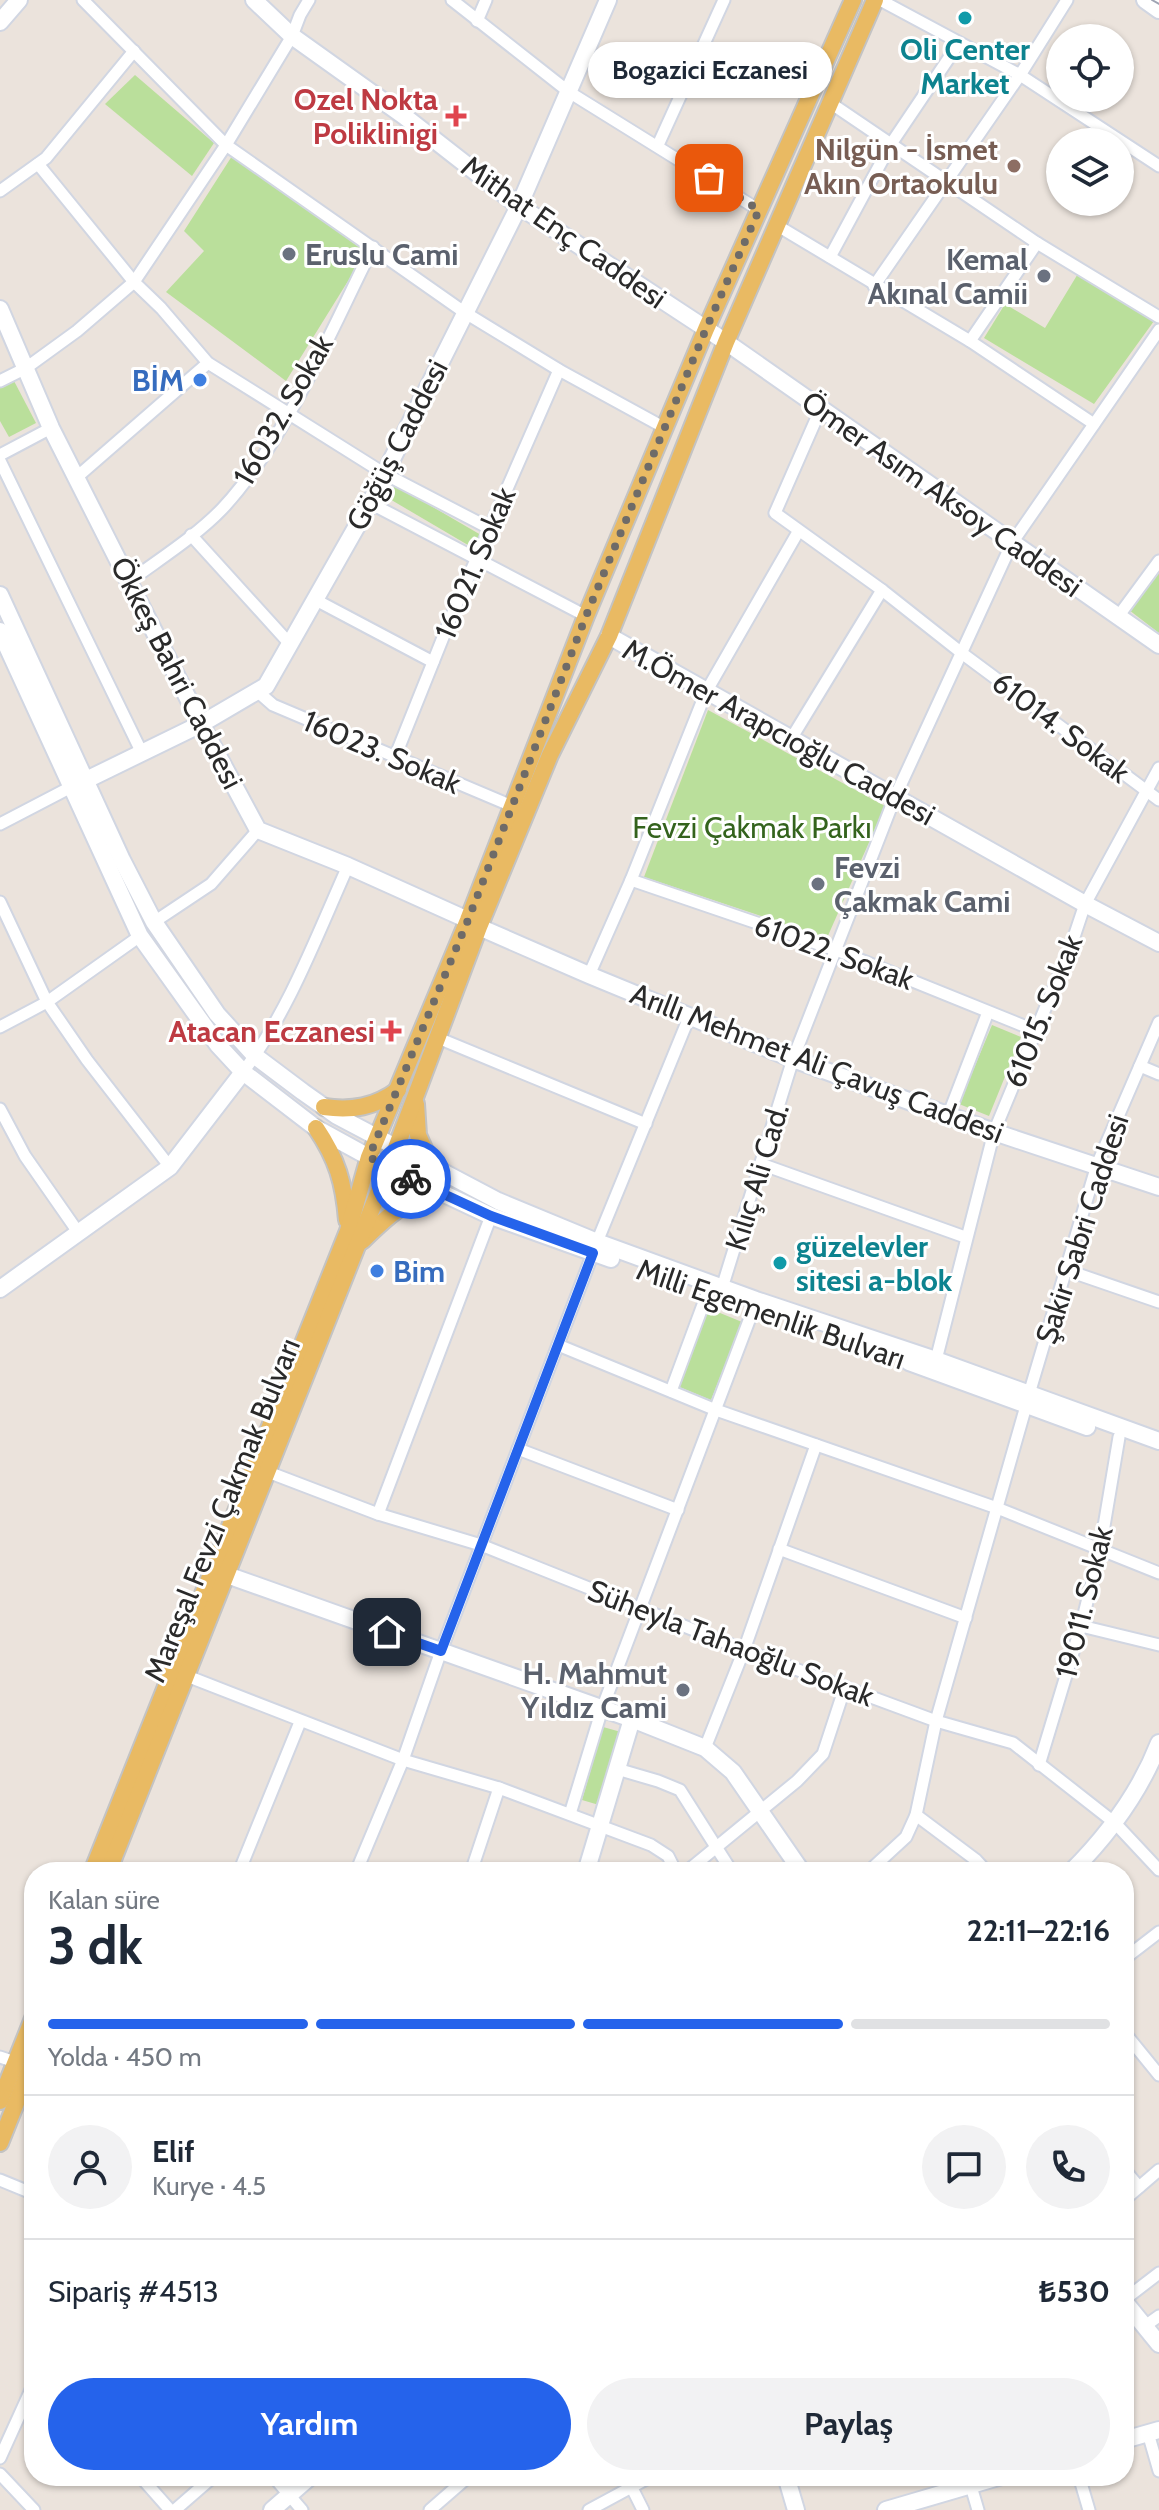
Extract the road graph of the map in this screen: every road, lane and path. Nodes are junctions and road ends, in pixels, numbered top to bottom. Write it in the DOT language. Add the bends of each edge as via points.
graph roads {
  1 [pos="19,0"];
  2 [pos="83,0"];
  3 [pos="254,0"];
  4 [pos="309,0"];
  5 [pos="452,0"];
  6 [pos="486,0"];
  7 [pos="608,0"];
  8 [pos="724,0"];
  9 [pos="853,0"];
  10 [pos="878,0"];
  11 [pos="1067,0"];
  12 [pos="1145,0"];
  13 [pos="1159,10"];
  14 [pos="477,21"];
  15 [pos="0,22"];
  16 [pos="292,36"];
  17 [pos="959,43"];
  18 [pos="134,51"];
  19 [pos="1020,75"];
  20 [pos="569,92"];
  21 [pos="829,102"];
  22 [pos="891,144"];
  23 [pos="226,145"];
  24 [pos="658,145"];
  25 [pos="38,164"];
  26 [pos="1159,166"];
  27 [pos="945,182"];
  28 [pos="0,191"];
  29 [pos="519,206"];
  30 [pos="759,210"];
  31 [pos="778,226"];
  32 [pos="1037,243"];
  33 [pos="373,247"];
  34 [pos="830,257"];
  35 [pos="134,282"];
  36 [pos="874,286"];
  37 [pos="0,309"];
  38 [pos="464,312"];
  39 [pos="1159,317"];
  40 [pos="706,329"];
  41 [pos="1159,330"];
  42 [pos="970,341"];
  43 [pos="726,342"];
  44 [pos="208,363"];
  45 [pos="26,368"];
  46 [pos="559,370"];
  47 [pos="0,381"];
  48 [pos="821,408"];
  49 [pos="289,413"];
  50 [pos="1094,424"];
  51 [pos="51,428"];
  52 [pos="665,428"];
  53 [pos="0,455"];
  54 [pos="0,461"];
  55 [pos="385,474"];
  56 [pos="77,477"];
  57 [pos="370,503"];
  58 [pos="489,528"];
  59 [pos="798,532"];
  60 [pos="191,535"];
  61 [pos="1012,543"];
  62 [pos="477,559"];
  63 [pos="1159,561"];
  64 [pos="130,581"];
  65 [pos="882,590"];
  66 [pos="0,595"];
  67 [pos="314,599"];
  68 [pos="586,616"];
  69 [pos="1117,618"];
  70 [pos="0,631"];
  71 [pos="609,636"];
  72 [pos="289,643"];
  73 [pos="1159,645"];
  74 [pos="963,654"];
  75 [pos="433,662"];
  76 [pos="257,691"];
  77 [pos="706,692"];
  78 [pos="201,724"];
  79 [pos="791,739"];
  80 [pos="142,753"];
  81 [pos="395,757"];
  82 [pos="1159,768"];
  83 [pos="79,783"];
  84 [pos="1145,790"];
  85 [pos="895,797"];
  86 [pos="1159,800"];
  87 [pos="512,806"];
  88 [pos="0,824"];
  89 [pos="258,830"];
  90 [pos="348,866"];
  91 [pos="631,880"];
  92 [pos="0,902"];
  93 [pos="1085,904"];
  94 [pos="154,922"];
  95 [pos="474,923"];
  96 [pos="140,936"];
  97 [pos="1159,943"];
  98 [pos="836,950"];
  99 [pos="589,975"];
  100 [pos="47,1002"];
  101 [pos="988,1012"];
  102 [pos="690,1015"];
  103 [pos="1159,1022"];
  104 [pos="0,1027"];
  105 [pos="1034,1030"];
  106 [pos="438,1038"];
  107 [pos="255,1056"];
  108 [pos="793,1059"];
  109 [pos="1140,1066"];
  110 [pos="243,1072"];
  111 [pos="1159,1074"];
  112 [pos="399,1089"];
  113 [pos="416,1097"];
  114 [pos="324,1107"];
  115 [pos="0,1109"];
  116 [pos="948,1116"];
  117 [pos="646,1124"];
  118 [pos="316,1128"];
  119 [pos="994,1132"];
  120 [pos="379,1138"];
  121 [pos="396,1148"];
  122 [pos="369,1157"];
  123 [pos="761,1164"];
  124 [pos="1097,1165"];
  125 [pos="170,1167"];
  126 [pos="387,1167"];
  127 [pos="432,1167"];
  128 [pos="1159,1187"];
  129 [pos="438,1191"];
  130 [pos="491,1216"];
  131 [pos="78,1232"];
  132 [pos="965,1237"];
  133 [pos="353,1238"];
  134 [pos="595,1247"];
  135 [pos="1066,1270"];
  136 [pos="0,1289"];
  137 [pos="714,1291"];
  138 [pos="1159,1302"];
  139 [pos="753,1310"];
  140 [pos="558,1345"];
  141 [pos="936,1360"];
  142 [pos="671,1391"];
  143 [pos="1027,1400"];
  144 [pos="716,1410"];
  145 [pos="1119,1437"];
  146 [pos="1159,1441"];
  147 [pos="816,1445"];
  148 [pos="518,1449"];
  149 [pos="1159,1450"];
  150 [pos="268,1472"];
  151 [pos="997,1508"];
  152 [pos="678,1510"];
  153 [pos="378,1514"];
  154 [pos="481,1545"];
  155 [pos="779,1549"];
  156 [pos="1100,1550"];
  157 [pos="1159,1573"];
  158 [pos="227,1575"];
  159 [pos="640,1608"];
  160 [pos="966,1618"];
  161 [pos="1081,1626"];
  162 [pos="1159,1645"];
  163 [pos="744,1650"];
  164 [pos="441,1651"];
  165 [pos="187,1676"];
  166 [pos="845,1687"];
  167 [pos="602,1709"];
  168 [pos="632,1719"];
  169 [pos="936,1721"];
  170 [pos="300,1722"];
  171 [pos="1159,1743"];
  172 [pos="705,1748"];
  173 [pos="403,1760"];
  174 [pos="1039,1765"];
  175 [pos="617,1769"];
  176 [pos="499,1788"];
  177 [pos="760,1811"];
  178 [pos="570,1814"];
  179 [pos="916,1815"];
  180 [pos="1115,1823"];
  181 [pos="600,1825"];
  182 [pos="716,1848"];
  183 [pos="96,1862"];
  184 [pos="112,1862"];
  185 [pos="243,1862"];
  186 [pos="360,1862"];
  187 [pos="474,1862"];
  188 [pos="589,1862"];
  189 [pos="671,1862"];
  190 [pos="698,1862"];
  191 [pos="725,1862"];
  192 [pos="795,1862"];
  193 [pos="879,1862"];
  194 [pos="978,1862"];
  195 [pos="1080,1862"];
  196 [pos="1159,1870"];
  197 [pos="1159,1932"];
  198 [pos="1134,1951"];
  199 [pos="1134,2044"];
  200 [pos="22,2065"];
  201 [pos="1159,2075"];
  202 [pos="0,2101"];
  203 [pos="0,2143"];
  204 [pos="1159,2170"];
  205 [pos="0,2180"];
  206 [pos="1134,2181"];
  207 [pos="1139,2187"];
  208 [pos="24,2190"];
  209 [pos="1134,2191"];
  210 [pos="1159,2273"];
  211 [pos="1134,2292"];
  212 [pos="1134,2312"];
  213 [pos="1159,2316"];
  214 [pos="1145,2326"];
  215 [pos="1159,2344"];
  216 [pos="24,2405"];
  217 [pos="1154,2431"];
  218 [pos="1134,2437"];
  219 [pos="0,2458"];
  220 [pos="1159,2471"];
  221 [pos="0,2474"];
  222 [pos="149,2486"];
  223 [pos="202,2486"];
  224 [pos="281,2486"];
  225 [pos="299,2486"];
  226 [pos="458,2486"];
  227 [pos="623,2486"];
  228 [pos="631,2486"];
  229 [pos="789,2486"];
  230 [pos="953,2486"];
  231 [pos="972,2486"];
  232 [pos="1082,2486"];
  233 [pos="289,2495"];
  234 [pos="34,2510"];
  235 [pos="172,2510"];
  236 [pos="272,2510"];
  237 [pos="302,2510"];
  238 [pos="430,2510"];
  239 [pos="589,2510"];
  240 [pos="643,2510"];
  241 [pos="796,2510"];
  242 [pos="886,2510"];
  243 [pos="978,2510"];
  244 [pos="1089,2510"];
  1 -- 15 [label="street"];
  2 -- 18 [label="street"];
  3 -- 16 [label="street, Mithat Enç Caddesi"];
  4 -- 16 [label="street"];
  5 -- 14 [label="street"];
  6 -- 14 [label="street"];
  7 -- 20 [label="street, Göğüş Caddesi"];
  8 -- 24 [label="street"];
  9 -- 30 [label="main road"];
  10 -- 17 [label="street"];
  10 -- 21 [label="main road"];
  11 -- 19 [label="street"];
  12 -- 13 [label="street"];
  14 -- 20 [label="street"];
  16 -- 23 [label="street"];
  16 -- 29 [label="street, Mithat Enç Caddesi"];
  17 -- 19 [label="street"];
  17 -- 22 [label="street"];
  18 -- 23 [label="street"];
  18 -- 25 [label="street"];
  19 -- 26 [label="street"];
  19 -- 27 [label="street"];
  20 -- 24 [label="street"];
  20 -- 29 [label="street, Göğüş Caddesi"];
  21 -- 22 [label="street"];
  21 -- 31 [label="main road"];
  22 -- 27 [label="street"];
  22 -- 34 [label="street"];
  23 -- 33 [label="street"];
  23 -- 35 [label="street"];
  24 -- 30 [label="street"];
  25 -- 28 [label="street"];
  25 -- 35 [label="street"];
  27 -- 32 [label="street"];
  27 -- 36 [label="street"];
  29 -- 38 [label="street, Göğüş Caddesi"];
  29 -- 40 [label="street, Mithat Enç Caddesi"];
  30 -- 40 [label="main road"];
  31 -- 34 [label="street"];
  31 -- 43 [label="main road"];
  32 -- 39 [label="street"];
  32 -- 42 [label="street"];
  33 -- 38 [label="street"];
  33 -- 49 [label="street, 16032. Sokak"];
  34 -- 36 [label="street"];
  35 -- 44 [label="street"];
  35 -- 45 [label="street"];
  36 -- 42 [label="street"];
  37 -- 45 [label="street, Ökkeş Bahri Caddesi"];
  38 -- 46 [label="street"];
  38 -- 55 [label="street, Göğüş Caddesi"];
  40 -- 43 [label="street, Mithat Enç Caddesi"];
  40 -- 52 [label="main road"];
  41 -- 50 [label="street, Kılıç Ali Cad."];
  42 -- 50 [label="street"];
  43 -- 48 [label="street, Ömer Asım Aksoy Caddesi"];
  43 -- 71 [label="main road"];
  44 -- 49 [label="street"];
  44 -- 56 [label="street"];
  45 -- 47 [label="street"];
  45 -- 51 [label="street, Ökkeş Bahri Caddesi"];
  46 -- 52 [label="street"];
  46 -- 58 [label="street, 16021. Sokak"];
  48 -- 59 [label="street" via="775,513"];
  48 -- 61 [label="street, Ömer Asım Aksoy Caddesi"];
  49 -- 55 [label="street"];
  49 -- 60 [label="street, 16032. Sokak" via="251,475"];
  50 -- 61 [label="street, Kılıç Ali Cad."];
  51 -- 53 [label="street"];
  51 -- 56 [label="street, Ökkeş Bahri Caddesi"];
  52 -- 68 [label="main road"];
  54 -- 80 [label="street"];
  55 -- 57 [label="street, Göğüş Caddesi"];
  55 -- 58 [label="street"];
  56 -- 64 [label="street, Ökkeş Bahri Caddesi"];
  57 -- 62 [label="street"];
  57 -- 67 [label="street, Göğüş Caddesi"];
  58 -- 62 [label="street, 16021. Sokak"];
  59 -- 65 [label="street, 61014. Sokak"];
  59 -- 77 [label="street"];
  60 -- 64 [label="street, 16032. Sokak"];
  60 -- 72 [label="street"];
  61 -- 69 [label="street, Ömer Asım Aksoy Caddesi"];
  61 -- 74 [label="street, Kılıç Ali Cad."];
  62 -- 68 [label="street"];
  62 -- 75 [label="street, 16021. Sokak"];
  63 -- 69 [label="street"];
  64 -- 78 [label="street, Ökkeş Bahri Caddesi"];
  65 -- 74 [label="street, 61014. Sokak"];
  65 -- 79 [label="street"];
  66 -- 83 [label="street"];
  67 -- 72 [label="street, Göğüş Caddesi"];
  67 -- 75 [label="street"];
  68 -- 87 [label="main road"];
  69 -- 73 [label="street, Ömer Asım Aksoy Caddesi"];
  70 -- 83 [label="street"];
  71 -- 77 [label="street, M.Ömer Arapcıoğlu Caddesi"];
  71 -- 95 [label="main road"];
  72 -- 76 [label="street, Göğüş Caddesi" via="266,686"];
  74 -- 84 [label="street, 61014. Sokak"];
  74 -- 85 [label="street, Kılıç Ali Cad."];
  75 -- 81 [label="street, 16021. Sokak"];
  76 -- 78 [label="street, Göğüş Caddesi"];
  76 -- 81 [label="street, 16023. Sokak" via="273,705"];
  77 -- 79 [label="street, M.Ömer Arapcıoğlu Caddesi"];
  77 -- 91 [label="street"];
  78 -- 80 [label="street, Göğüş Caddesi"];
  78 -- 89 [label="street, Ökkeş Bahri Caddesi"];
  79 -- 85 [label="street, M.Ömer Arapcıoğlu Caddesi"];
  80 -- 83 [label="street, Göğüş Caddesi"];
  81 -- 87 [label="street, 16023. Sokak"];
  82 -- 84 [label="street, 61015. Sokak"];
  83 -- 88 [label="street"];
  83 -- 94 [label="street, Milli Egemenlik Bulvarı"];
  83 -- 96 [label="street, Milli Egemenlik Bulvarı"];
  84 -- 86 [label="street, 61014. Sokak"];
  84 -- 93 [label="street, 61015. Sokak"];
  85 -- 93 [label="street, M.Ömer Arapcıoğlu Caddesi"];
  85 -- 98 [label="street, Kılıç Ali Cad."];
  87 -- 95 [label="main road"];
  89 -- 90 [label="street"];
  89 -- 94 [label="street" via="211,884"];
  90 -- 95 [label="street"];
  90 -- 107 [label="street"];
  91 -- 98 [label="street, 61022. Sokak"];
  91 -- 99 [label="street"];
  92 -- 100 [label="street"];
  93 -- 97 [label="street, M.Ömer Arapcıoğlu Caddesi"];
  93 -- 105 [label="street, 61015. Sokak"];
  94 -- 107 [label="street, Milli Egemenlik Bulvarı" via="217,1014"];
  95 -- 99 [label="street, Arıllı Mehmet Ali Çavuş Caddesi"];
  95 -- 106 [label="main road, Mareşal Fevzi Çakmak Bulvarı"];
  95 -- 112 [label="main road"];
  96 -- 100 [label="street"];
  96 -- 110 [label="street, Milli Egemenlik Bulvarı"];
  98 -- 101 [label="street, 61022. Sokak"];
  98 -- 108 [label="street, Kılıç Ali Cad."];
  99 -- 102 [label="street, Arıllı Mehmet Ali Çavuş Caddesi"];
  100 -- 104 [label="street"];
  100 -- 125 [label="street"];
  101 -- 105 [label="street, 61022. Sokak"];
  101 -- 116 [label="street"];
  102 -- 108 [label="street, Arıllı Mehmet Ali Çavuş Caddesi"];
  102 -- 117 [label="street"];
  103 -- 109 [label="street, Şakir Sabri Caddesi"];
  105 -- 119 [label="street, 61015. Sokak"];
  106 -- 113 [label="main road, Mareşal Fevzi Çakmak Bulvarı"];
  106 -- 117 [label="street"];
  107 -- 110 [label="street"];
  107 -- 114 [label="street, Milli Egemenlik Bulvarı"];
  108 -- 116 [label="street, Arıllı Mehmet Ali Çavuş Caddesi"];
  108 -- 123 [label="street, Kılıç Ali Cad."];
  109 -- 111 [label="street"];
  109 -- 124 [label="street, Şakir Sabri Caddesi"];
  110 -- 118 [label="street, Milli Egemenlik Bulvarı"];
  110 -- 125 [label="street"];
  112 -- 114 [label="main road" via="380,1103"];
  112 -- 120 [label="main road"];
  113 -- 121 [label="main road, Mareşal Fevzi Çakmak Bulvarı"];
  113 -- 127 [label="main road" via="418,1135"];
  114 -- 120 [label="street, Milli Egemenlik Bulvarı"];
  115 -- 131 [label="street" via="25,1156"];
  116 -- 119 [label="street, Arıllı Mehmet Ali Çavuş Caddesi"];
  117 -- 134 [label="street"];
  118 -- 122 [label="street, Milli Egemenlik Bulvarı"];
  118 -- 133 [label="main road" via="345,1188"];
  119 -- 124 [label="street, Arıllı Mehmet Ali Çavuş Caddesi"];
  119 -- 132 [label="street, 61015. Sokak"];
  120 -- 121 [label="street, Milli Egemenlik Bulvarı"];
  120 -- 122 [label="main road"];
  121 -- 126 [label="main road, Mareşal Fevzi Çakmak Bulvarı"];
  121 -- 127 [label="street, Milli Egemenlik Bulvarı"];
  122 -- 126 [label="street, Milli Egemenlik Bulvarı"];
  122 -- 133 [label="main road"];
  123 -- 132 [label="street"];
  123 -- 137 [label="street, Kılıç Ali Cad."];
  124 -- 128 [label="street, Arıllı Mehmet Ali Çavuş Caddesi"];
  124 -- 135 [label="street, Şakir Sabri Caddesi"];
  125 -- 131 [label="street"];
  126 -- 129 [label="street, Milli Egemenlik Bulvarı"];
  126 -- 133 [label="main road, Mareşal Fevzi Çakmak Bulvarı"];
  127 -- 134 [label="street, Milli Egemenlik Bulvarı"];
  129 -- 130 [label="street, Milli Egemenlik Bulvarı"];
  129 -- 133 [label="main road" via="413,1199"];
  130 -- 134 [label="street, Milli Egemenlik Bulvarı"];
  130 -- 153 [label="street"];
  131 -- 136 [label="street"];
  132 -- 141 [label="street, 61015. Sokak"];
  133 -- 150 [label="main road, Mareşal Fevzi Çakmak Bulvarı"];
  133 -- 183 [label="main road"];
  134 -- 137 [label="street, Milli Egemenlik Bulvarı"];
  134 -- 140 [label="street"];
  135 -- 138 [label="street"];
  135 -- 143 [label="street, Şakir Sabri Caddesi"];
  137 -- 139 [label="street, Milli Egemenlik Bulvarı"];
  137 -- 141 [label="street, Milli Egemenlik Bulvarı"];
  137 -- 142 [label="street, Kılıç Ali Cad."];
  139 -- 143 [label="street, Milli Egemenlik Bulvarı"];
  139 -- 144 [label="street"];
  140 -- 142 [label="street"];
  140 -- 148 [label="street"];
  141 -- 143 [label="street, Milli Egemenlik Bulvarı"];
  142 -- 144 [label="street"];
  143 -- 145 [label="street, Milli Egemenlik Bulvarı"];
  143 -- 146 [label="street, Milli Egemenlik Bulvarı"];
  143 -- 151 [label="street, Şakir Sabri Caddesi"];
  144 -- 147 [label="street"];
  144 -- 152 [label="street"];
  145 -- 149 [label="street, Milli Egemenlik Bulvarı"];
  145 -- 156 [label="street, 19011. Sokak"];
  147 -- 151 [label="street"];
  147 -- 155 [label="street"];
  148 -- 152 [label="street"];
  148 -- 154 [label="street"];
  150 -- 153 [label="street, Süheyla Tahaoğlu Sokak"];
  150 -- 158 [label="main road, Mareşal Fevzi Çakmak Bulvarı"];
  151 -- 156 [label="street"];
  151 -- 160 [label="street, Şakir Sabri Caddesi"];
  152 -- 159 [label="street"];
  153 -- 154 [label="street, Süheyla Tahaoğlu Sokak"];
  154 -- 159 [label="street, Süheyla Tahaoğlu Sokak"];
  154 -- 164 [label="street"];
  155 -- 160 [label="street"];
  155 -- 163 [label="street"];
  156 -- 157 [label="street"];
  156 -- 161 [label="street, 19011. Sokak"];
  158 -- 164 [label="street"];
  158 -- 165 [label="main road, Mareşal Fevzi Çakmak Bulvarı"];
  159 -- 163 [label="street, Süheyla Tahaoğlu Sokak"];
  159 -- 167 [label="street"];
  160 -- 169 [label="street, Şakir Sabri Caddesi"];
  161 -- 162 [label="street"];
  161 -- 174 [label="street, 19011. Sokak"];
  163 -- 166 [label="street, Süheyla Tahaoğlu Sokak"];
  163 -- 172 [label="street"];
  164 -- 167 [label="street"];
  164 -- 173 [label="street"];
  165 -- 170 [label="street"];
  165 -- 184 [label="main road, Mareşal Fevzi Çakmak Bulvarı"];
  166 -- 169 [label="street, Süheyla Tahaoğlu Sokak"];
  166 -- 177 [label="street" via="823,1754"];
  167 -- 168 [label="street"];
  167 -- 178 [label="street"];
  168 -- 172 [label="street"];
  168 -- 175 [label="street"];
  169 -- 174 [label="street, Süheyla Tahaoğlu Sokak" via="1013,1743"];
  169 -- 179 [label="street, Şakir Sabri Caddesi"];
  170 -- 173 [label="street"];
  170 -- 185 [label="street"];
  171 -- 180 [label="street"];
  172 -- 177 [label="street" via="733,1772"];
  173 -- 176 [label="street"];
  173 -- 186 [label="street"];
  174 -- 180 [label="street, Süheyla Tahaoğlu Sokak"];
  175 -- 181 [label="street"];
  175 -- 182 [label="street" via="680,1790"];
  176 -- 178 [label="street"];
  176 -- 187 [label="street"];
  177 -- 182 [label="street"];
  177 -- 192 [label="street"];
  178 -- 181 [label="street"];
  179 -- 193 [label="street" via="906,1837"];
  179 -- 194 [label="street"];
  180 -- 195 [label="street"];
  180 -- 196 [label="street, Süheyla Tahaoğlu Sokak"];
  181 -- 188 [label="street"];
  181 -- 189 [label="street" via="651,1845"];
  182 -- 190 [label="street"];
  182 -- 191 [label="street"];
  197 -- 198 [label="street"];
  199 -- 201 [label="street"];
  200 -- 202 [label="main road"];
  200 -- 203 [label="main road"];
  204 -- 207 [label="street"];
  205 -- 208 [label="street"];
  206 -- 207 [label="street"];
  207 -- 209 [label="street"];
  210 -- 211 [label="street"];
  212 -- 214 [label="street"];
  213 -- 214 [label="street"];
  214 -- 215 [label="street"];
  216 -- 219 [label="street"];
  217 -- 218 [label="street"];
  217 -- 220 [label="street"];
  221 -- 234 [label="street"];
  222 -- 235 [label="street"];
  223 -- 235 [label="street"];
  224 -- 233 [label="street"];
  225 -- 233 [label="street"];
  226 -- 238 [label="street"];
  227 -- 239 [label="street"];
  228 -- 240 [label="street"];
  229 -- 241 [label="street"];
  230 -- 242 [label="street"];
  231 -- 243 [label="street"];
  232 -- 244 [label="street"];
  233 -- 236 [label="street"];
  233 -- 237 [label="street"];
}
